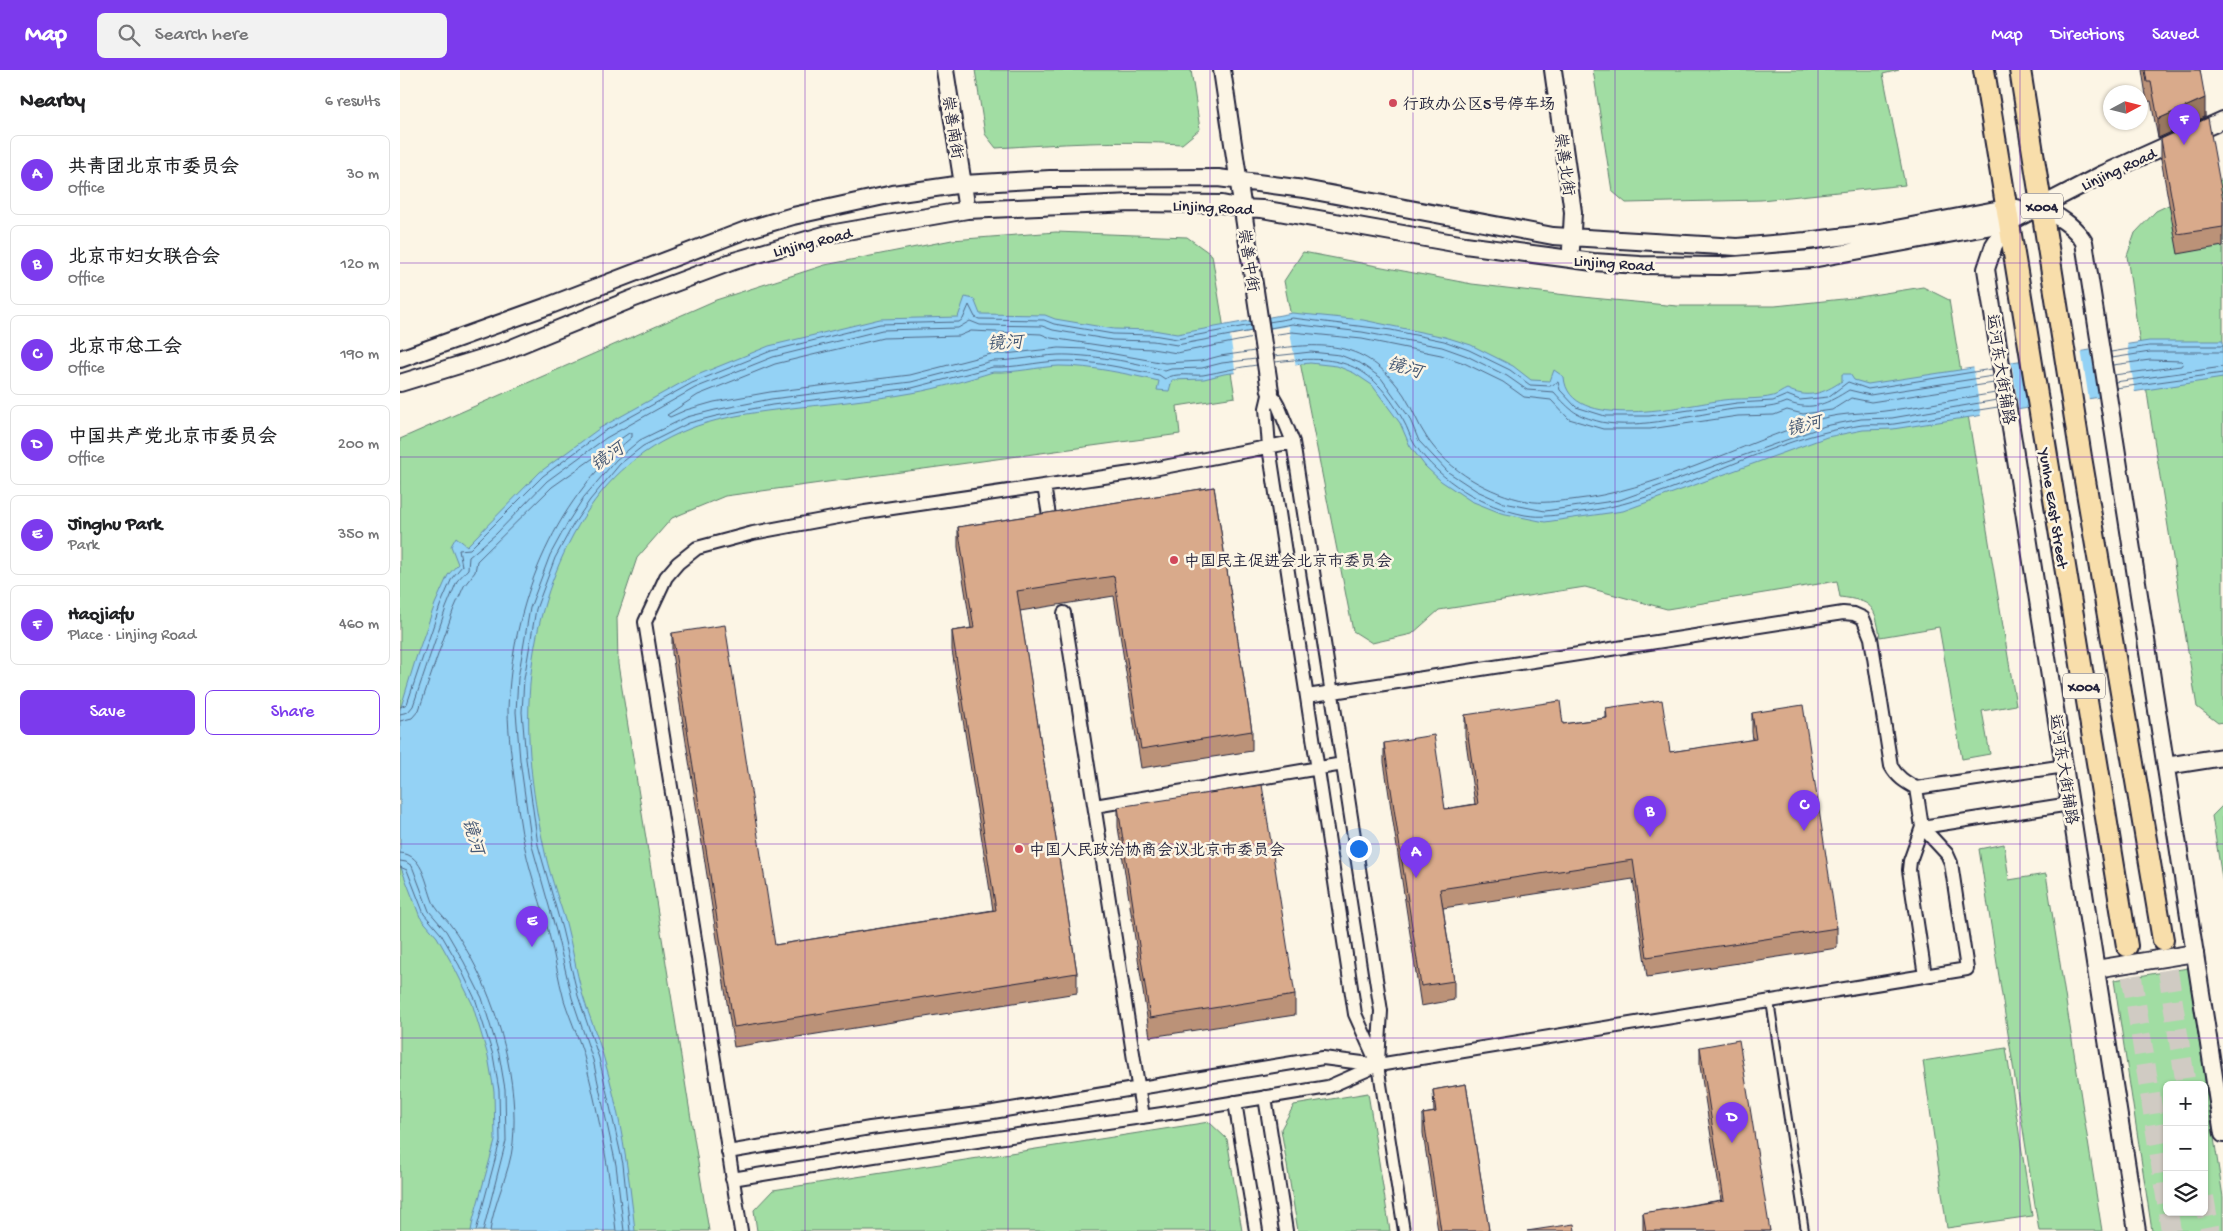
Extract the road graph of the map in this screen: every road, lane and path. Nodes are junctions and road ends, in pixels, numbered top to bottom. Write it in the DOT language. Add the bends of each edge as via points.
graph roads {
  1 [pos="945,70"];
  2 [pos="1222,70"];
  3 [pos="1553,70"];
  4 [pos="1984,70"];
  5 [pos="2020,70"];
  6 [pos="2223,120"];
  7 [pos="1237,182"];
  8 [pos="963,184"];
  9 [pos="2042,207"];
  10 [pos="1242,208"];
  11 [pos="967,210"];
  12 [pos="2007,216"];
  13 [pos="1572,238"];
  14 [pos="1570,259"];
  15 [pos="400,359"];
  16 [pos="400,383"];
  17 [pos="1270,391"];
  18 [pos="1293,442"];
  19 [pos="1269,447"];
  20 [pos="1044,486"];
  21 [pos="1050,521"];
  22 [pos="1064,613"];
  23 [pos="1332,693"];
  24 [pos="1307,696"];
  25 [pos="2223,757"];
  26 [pos="1343,764"];
  27 [pos="2065,766"];
  28 [pos="2166,766"];
  29 [pos="1318,769"];
  30 [pos="1916,788"];
  31 [pos="2070,804"];
  32 [pos="1095,806"];
  33 [pos="1922,827"];
  34 [pos="2163,940"];
  35 [pos="2127,946"];
  36 [pos="2195,953"];
  37 [pos="2096,969"];
  38 [pos="1925,976"];
  39 [pos="1770,1001"];
  40 [pos="1378,1065"];
  41 [pos="1139,1087"];
  42 [pos="1265,1097"];
  43 [pos="1235,1102"];
  44 [pos="1143,1117"];
  45 [pos="2223,1134"];
  46 [pos="728,1152"];
  47 [pos="732,1179"];
  48 [pos="741,1231"];
  49 [pos="1256,1231"];
  50 [pos="1286,1231"];
  51 [pos="1404,1231"];
  52 [pos="1805,1231"];
  53 [pos="2137,1231"];
  1 -- 8 [label="street, 崇善南街"];
  2 -- 7 [label="street, 崇善中街"];
  3 -- 13 [label="street, 崇善北街" via="1573,212"];
  4 -- 12 [label="main road, Yunhe East Street / X004"];
  5 -- 9 [label="main road, Yunhe East Street / X004"];
  6 -- 9 [label="street, Linjing Road" via="2102,174"];
  7 -- 8 [label="street, Linjing Road" via="1218,178 1050,179"];
  7 -- 10 [label="street, 崇善中街"];
  7 -- 13 [label="street, Linjing Road" via="1304,189"];
  8 -- 11 [label="street, 崇善南街"];
  8 -- 15 [label="street, Linjing Road" via="893,194 746,230"];
  9 -- 12 [label="street, Linjing Road"];
  9 -- 28 [label="street" via="2066,221 2084,242"];
  9 -- 34 [label="main road, Yunhe East Street / X004"];
  10 -- 11 [label="street, Linjing Road" via="1222,204 1132,203"];
  10 -- 14 [label="street, Linjing Road"];
  10 -- 17 [label="street, 崇善中街"];
  11 -- 16 [label="street, Linjing Road" via="824,235 734,261 502,352"];
  12 -- 13 [label="street, Linjing Road" via="1806,242 1738,247"];
  12 -- 14 [label="street, Linjing Road" via="1812,259 1720,266 1640,265"];
  12 -- 27 [label="street, 运河东大街辅路" via="1986,268"];
  12 -- 35 [label="main road, Yunhe East Street / X004"];
  13 -- 14 [label="street, 崇善北街"];
  17 -- 18 [label="street"];
  17 -- 19 [label="street" via="1266,408"];
  18 -- 19 [label="street"];
  18 -- 23 [label="street"];
  19 -- 20 [label="street"];
  19 -- 24 [label="street"];
  20 -- 21 [label="street"];
  20 -- 46 [label="street" via="865,512 753,533 697,548 666,577 645,622"];
  22 -- 32 [label="street"];
  23 -- 24 [label="street"];
  23 -- 26 [label="street"];
  23 -- 30 [label="street" via="1843,613 1854,614 1863,618 1871,638 1891,766 1896,774"];
  24 -- 29 [label="street"];
  25 -- 28 [label="street"];
  26 -- 29 [label="street"];
  26 -- 40 [label="street" via="1381,1011"];
  27 -- 30 [label="street"];
  27 -- 31 [label="street, 运河东大街辅路"];
  28 -- 36 [label="street"];
  29 -- 32 [label="street"];
  29 -- 40 [label="street" via="1355,1014"];
  30 -- 33 [label="street"];
  31 -- 33 [label="street"];
  31 -- 37 [label="street, 运河东大街辅路"];
  32 -- 41 [label="street"];
  33 -- 38 [label="street" via="1910,870"];
  33 -- 38 [label="street" via="1947,854 1951,863 1967,969"];
  36 -- 37 [label="street"];
  36 -- 45 [label="street"];
  37 -- 53 [label="street, 运河东大街辅路"];
  38 -- 39 [label="street"];
  39 -- 40 [label="street"];
  39 -- 52 [label="lane"];
  40 -- 41 [label="street" via="1323,1058"];
  40 -- 42 [label="street" via="1328,1087"];
  40 -- 51 [label="street"];
  41 -- 44 [label="street"];
  41 -- 46 [label="street"];
  42 -- 43 [label="street"];
  42 -- 50 [label="street"];
  43 -- 44 [label="street"];
  43 -- 49 [label="street"];
  44 -- 47 [label="street"];
  46 -- 47 [label="street"];
  47 -- 48 [label="street"];
}
